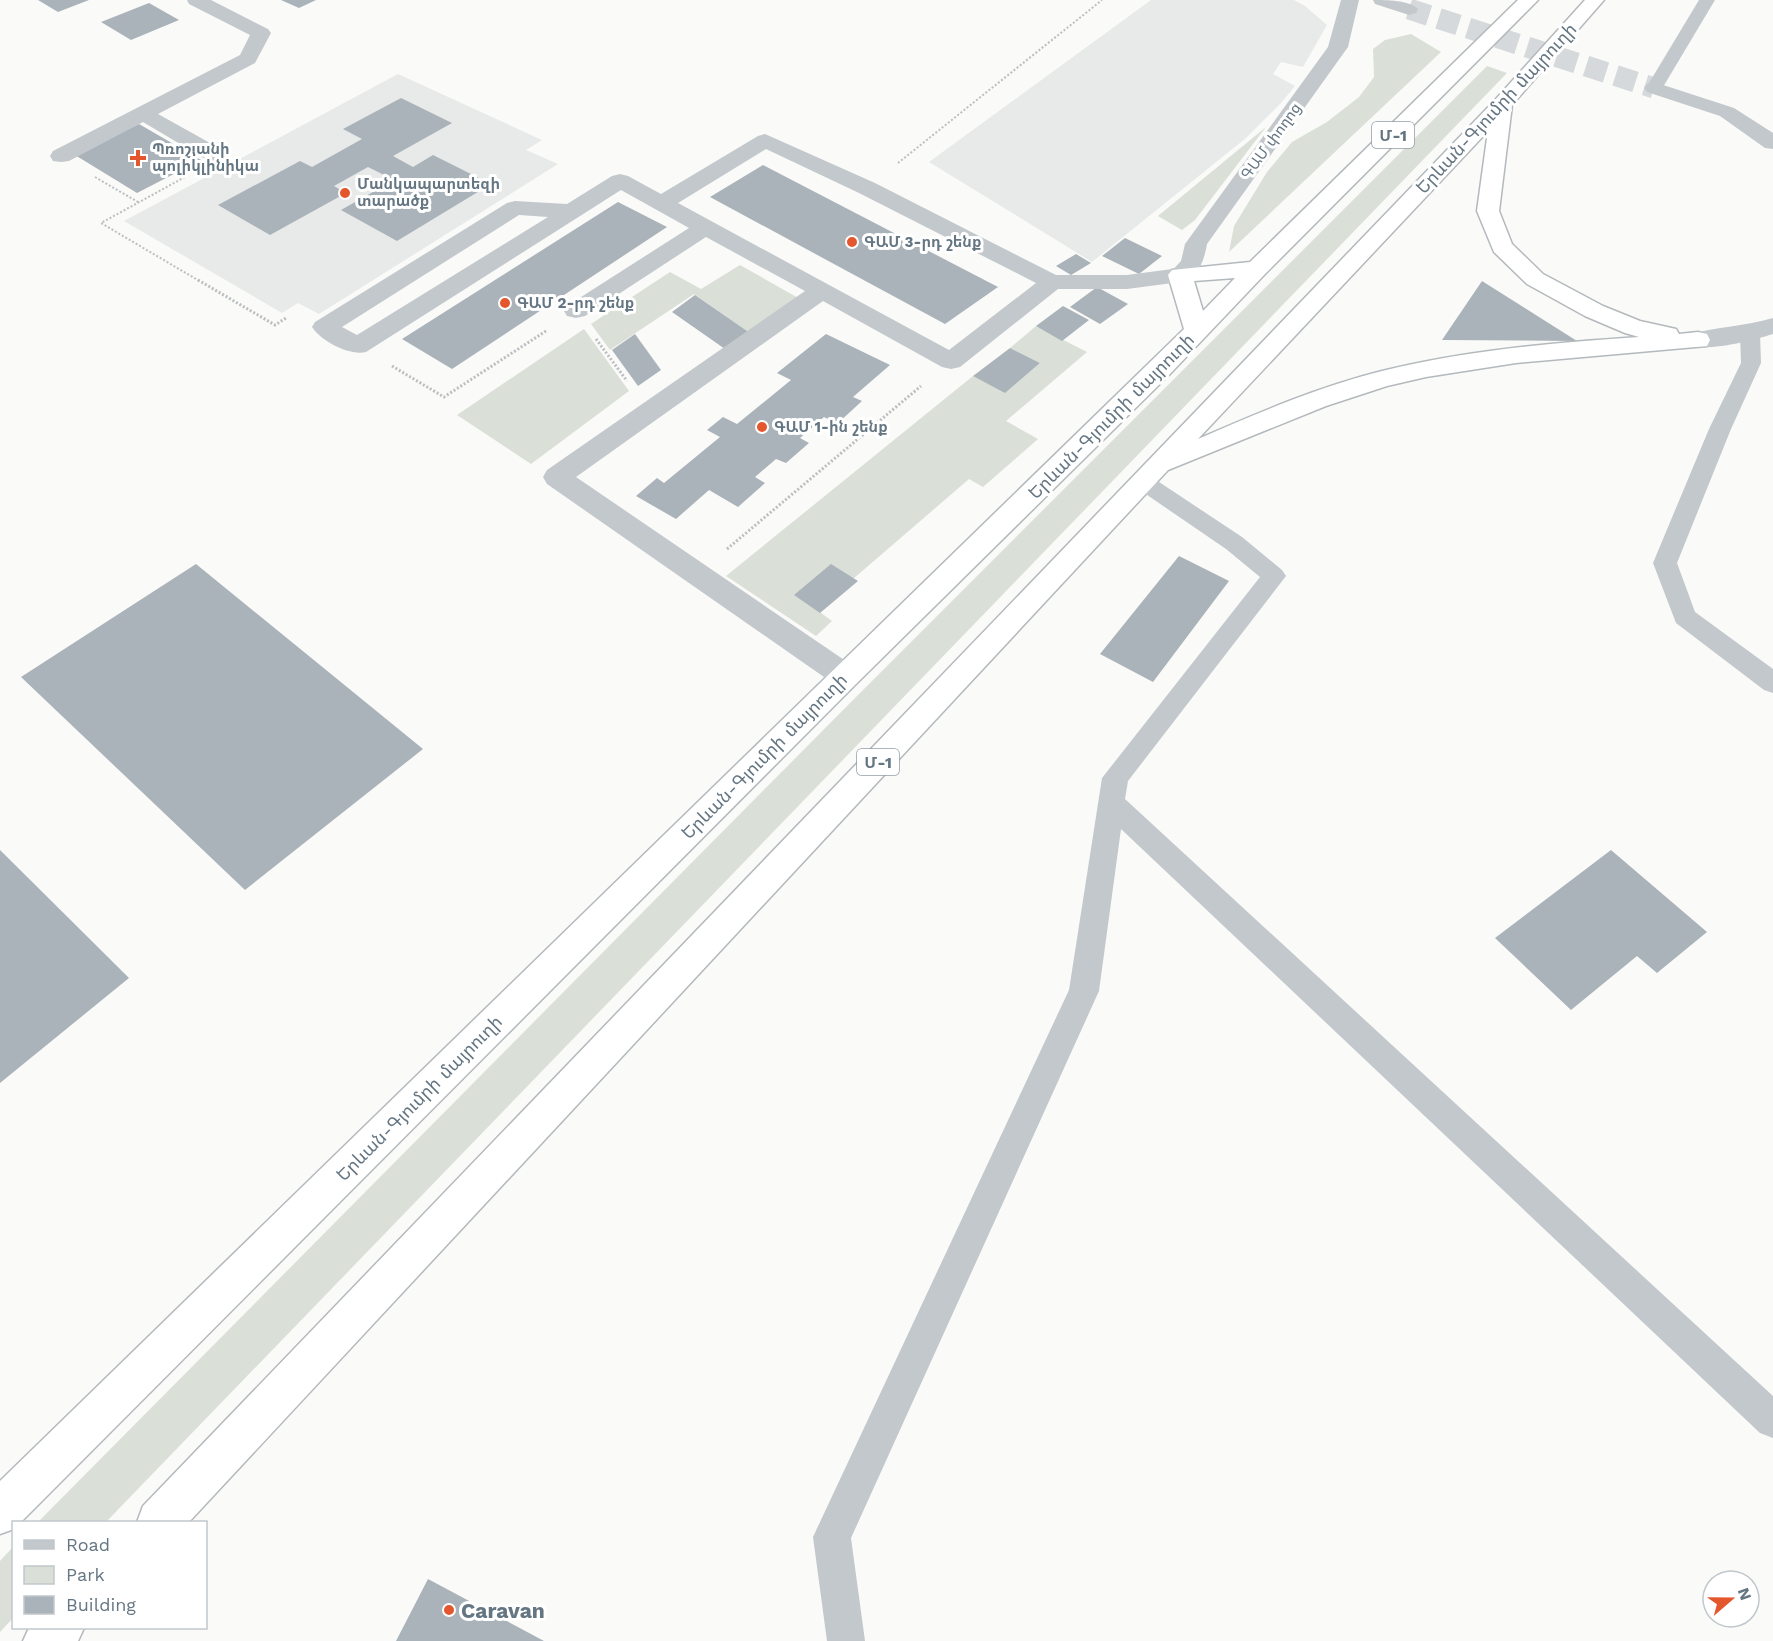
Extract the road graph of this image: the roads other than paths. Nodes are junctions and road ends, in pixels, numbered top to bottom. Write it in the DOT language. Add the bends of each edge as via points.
graph roads {
  1 [pos="196,0"];
  2 [pos="1350,0"];
  3 [pos="1382,0"];
  4 [pos="1528,0"];
  5 [pos="1595,0"];
  6 [pos="1707,0"];
  7 [pos="1409,9"];
  8 [pos="1654,88"];
  9 [pos="1502,104"];
  10 [pos="144,114"];
  11 [pos="1773,143"];
  12 [pos="61,156"];
  13 [pos="220,158"];
  14 [pos="663,203"];
  15 [pos="568,212"];
  16 [pos="705,228"];
  17 [pos="1257,269"];
  18 [pos="1180,275"];
  19 [pos="1052,282"];
  20 [pos="821,291"];
  21 [pos="576,311"];
  22 [pos="1762,330"];
  23 [pos="1197,331"];
  24 [pos="1698,340"];
  25 [pos="1149,473"];
  26 [pos="844,676"];
  27 [pos="1773,683"];
  28 [pos="1112,803"];
  29 [pos="1773,1420"];
  30 [pos="0,1512"];
  31 [pos="160,1521"];
  32 [pos="59,1629"];
  33 [pos="47,1641"];
  34 [pos="846,1641"];
  1 -- 10 [label="street" via="261,33 248,59"];
  2 -- 18 [label="street, ԳԱՄ փողոց" via="1338,47 1196,244 1192,263"];
  3 -- 7 [label="street"];
  4 -- 17 [label="highway, Երևան-Գյումրի մայրուղի / Մ-1"];
  5 -- 9 [label="highway, Երևան-Գյումրի մայրուղի / Մ-1"];
  6 -- 8 [label="lane"];
  8 -- 11 [label="street" via="1727,112"];
  9 -- 24 [label="highway" via="1488,211 1502,247 1535,279 1594,311 1634,328"];
  9 -- 25 [label="highway, Երևան-Գյումրի մայրուղի / Մ-1"];
  10 -- 12 [label="street"];
  10 -- 13 [label="street"];
  14 -- 15 [label="street" via="620,180"];
  14 -- 16 [label="street"];
  14 -- 19 [label="street" via="765,141"];
  15 -- 15 [label="street" via="357,346 324,327 515,208"];
  16 -- 20 [label="street"];
  16 -- 21 [label="street"];
  17 -- 18 [label="highway"];
  17 -- 23 [label="highway, Երևան-Գյումրի մայրուղի / Մ-1"];
  18 -- 19 [label="street" via="1127,282"];
  18 -- 23 [label="highway"];
  19 -- 20 [label="street" via="951,361"];
  20 -- 26 [label="street" via="557,477"];
  22 -- 24 [label="street"];
  22 -- 27 [label="lane" via="1665,563 1685,617"];
  23 -- 26 [label="highway, Երևան-Գյումրի մայրուղի / Մ-1"];
  24 -- 25 [label="highway" via="1502,356 1437,367 1339,392"];
  25 -- 28 [label="lane" via="1274,576 1115,778"];
  25 -- 31 [label="highway, Երևան-Գյումրի մայրուղի / Մ-1"];
  26 -- 30 [label="highway, Երևան-Գյումրի մայրուղի / Մ-1"];
  28 -- 29 [label="lane"];
  28 -- 34 [label="lane" via="1084,991 832,1537"];
  32 -- 33 [label="highway"];
}
